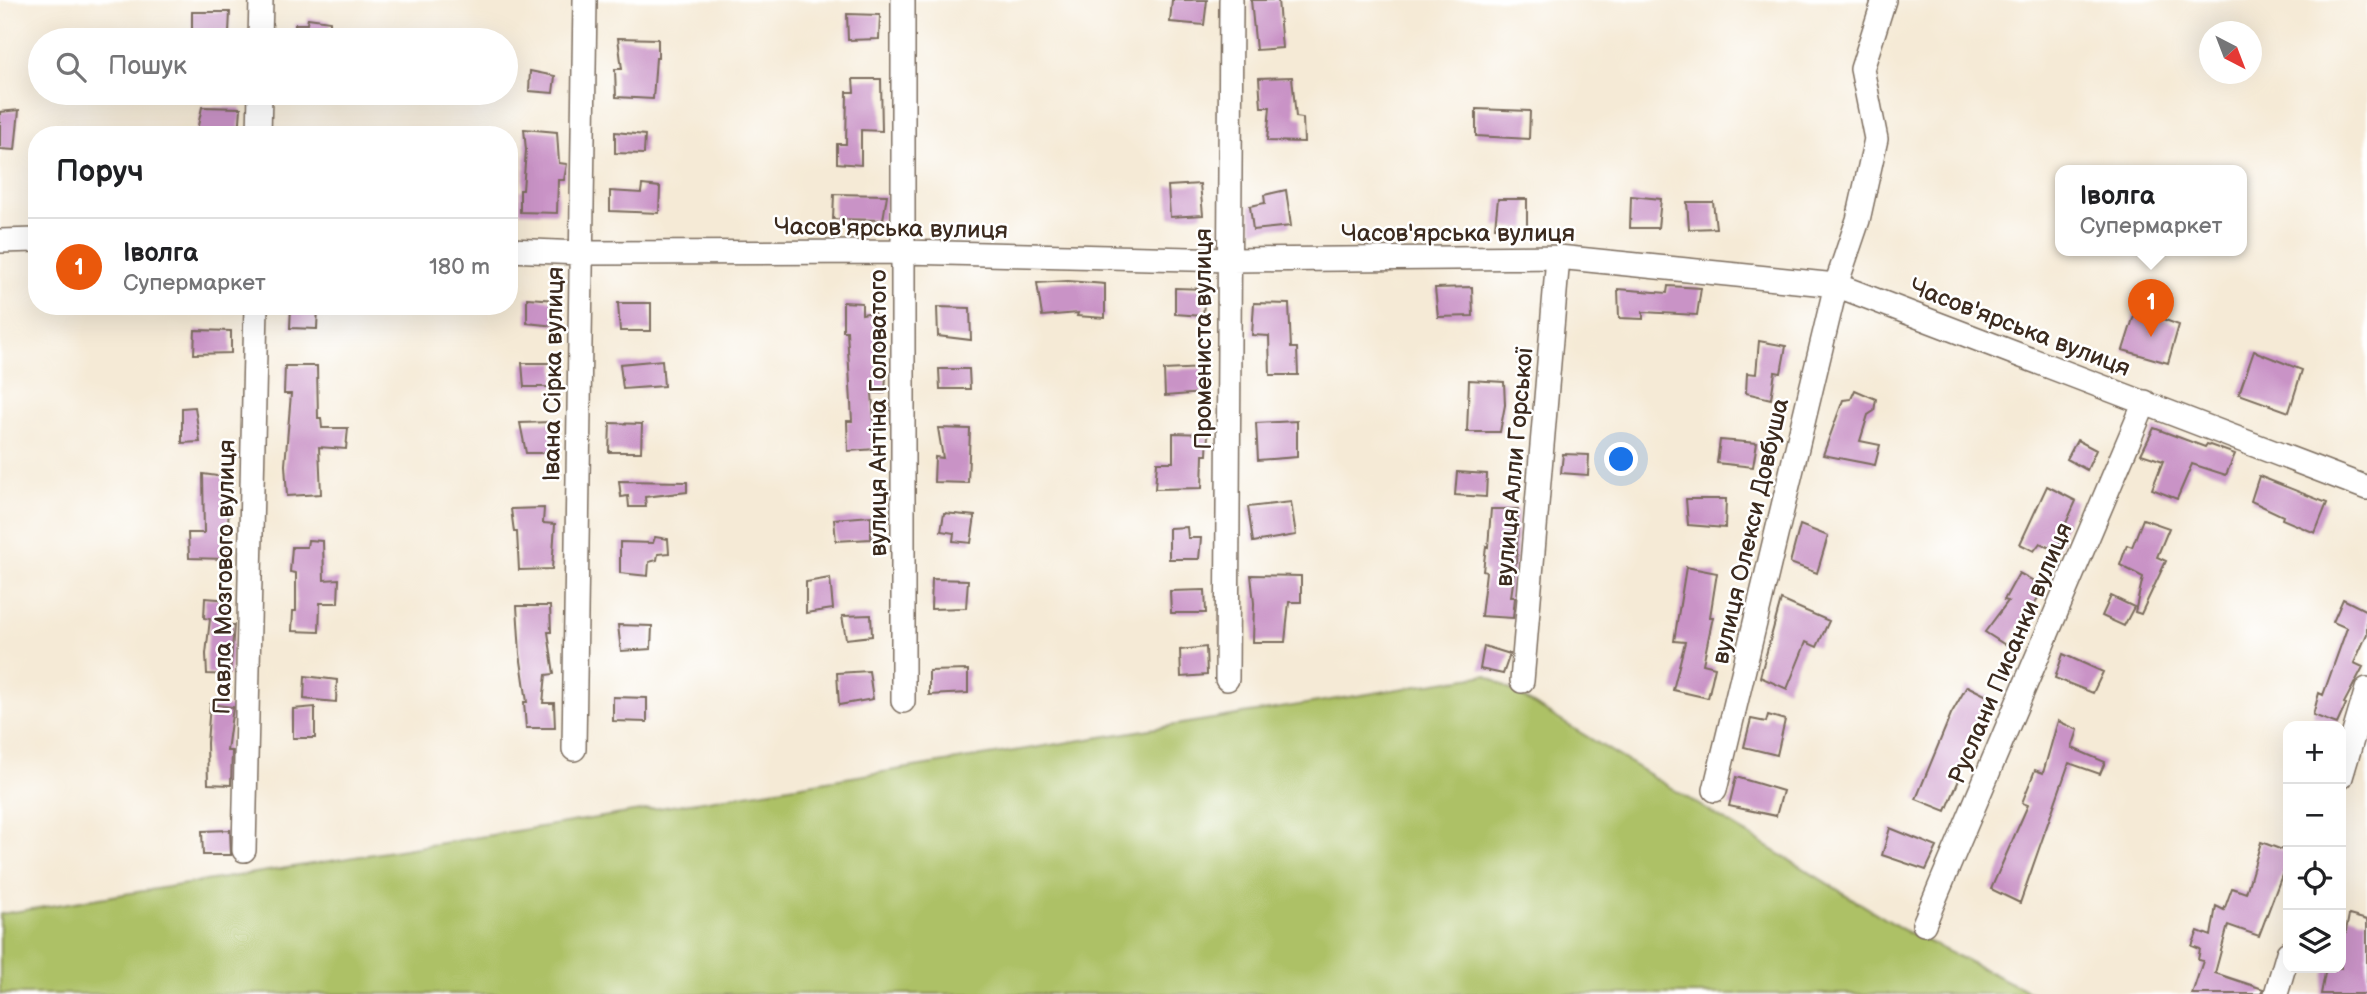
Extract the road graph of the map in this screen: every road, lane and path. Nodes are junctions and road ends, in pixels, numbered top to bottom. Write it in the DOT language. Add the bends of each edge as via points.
graph roads {
  1 [pos="261,0"];
  2 [pos="584,0"];
  3 [pos="903,0"];
  4 [pos="1231,0"];
  5 [pos="1884,0"];
  6 [pos="260,28"];
  7 [pos="260,105"];
  8 [pos="259,126"];
  9 [pos="28,240"];
  10 [pos="0,241"];
  11 [pos="518,250"];
  12 [pos="580,253"];
  13 [pos="905,253"];
  14 [pos="1558,257"];
  15 [pos="1231,260"];
  16 [pos="1836,285"];
  17 [pos="257,315"];
  18 [pos="2145,402"];
  19 [pos="2367,488"];
  20 [pos="1227,679"];
  21 [pos="1522,681"];
  22 [pos="2367,689"];
  23 [pos="903,701"];
  24 [pos="574,749"];
  25 [pos="2346,760"];
  26 [pos="1715,790"];
  27 [pos="244,850"];
  28 [pos="1924,924"];
  29 [pos="2283,970"];
  30 [pos="2276,994"];
  1 -- 6 [label="street"];
  2 -- 12 [label="street, Івана Сірка вулиця"];
  3 -- 13 [label="street, вулиця Антіна Головатого"];
  4 -- 15 [label="street, Промениста вулиця"];
  5 -- 16 [label="street, вулиця Олекси Довбуша" via="1862,69 1876,139 1858,220"];
  7 -- 8 [label="street"];
  9 -- 10 [label="street"];
  11 -- 12 [label="street, Часов'ярська вулиця"];
  12 -- 13 [label="street, Часов'ярська вулиця"];
  12 -- 24 [label="street, Івана Сірка вулиця"];
  13 -- 15 [label="street, Часов'ярська вулиця"];
  13 -- 23 [label="street, вулиця Антіна Головатого"];
  14 -- 15 [label="street, Часов'ярська вулиця"];
  14 -- 16 [label="street, Часов'ярська вулиця"];
  14 -- 21 [label="street, вулиця Алли Горської"];
  15 -- 20 [label="street, Промениста вулиця"];
  16 -- 18 [label="street, Часов'ярська вулиця"];
  16 -- 26 [label="street, вулиця Олекси Довбуша"];
  17 -- 27 [label="street, Павла Мозгового вулиця"];
  18 -- 19 [label="street, Часов'ярська вулиця"];
  18 -- 28 [label="street, Руслани Писанки вулиця"];
  22 -- 25 [label="street"];
  29 -- 30 [label="street"];
}
